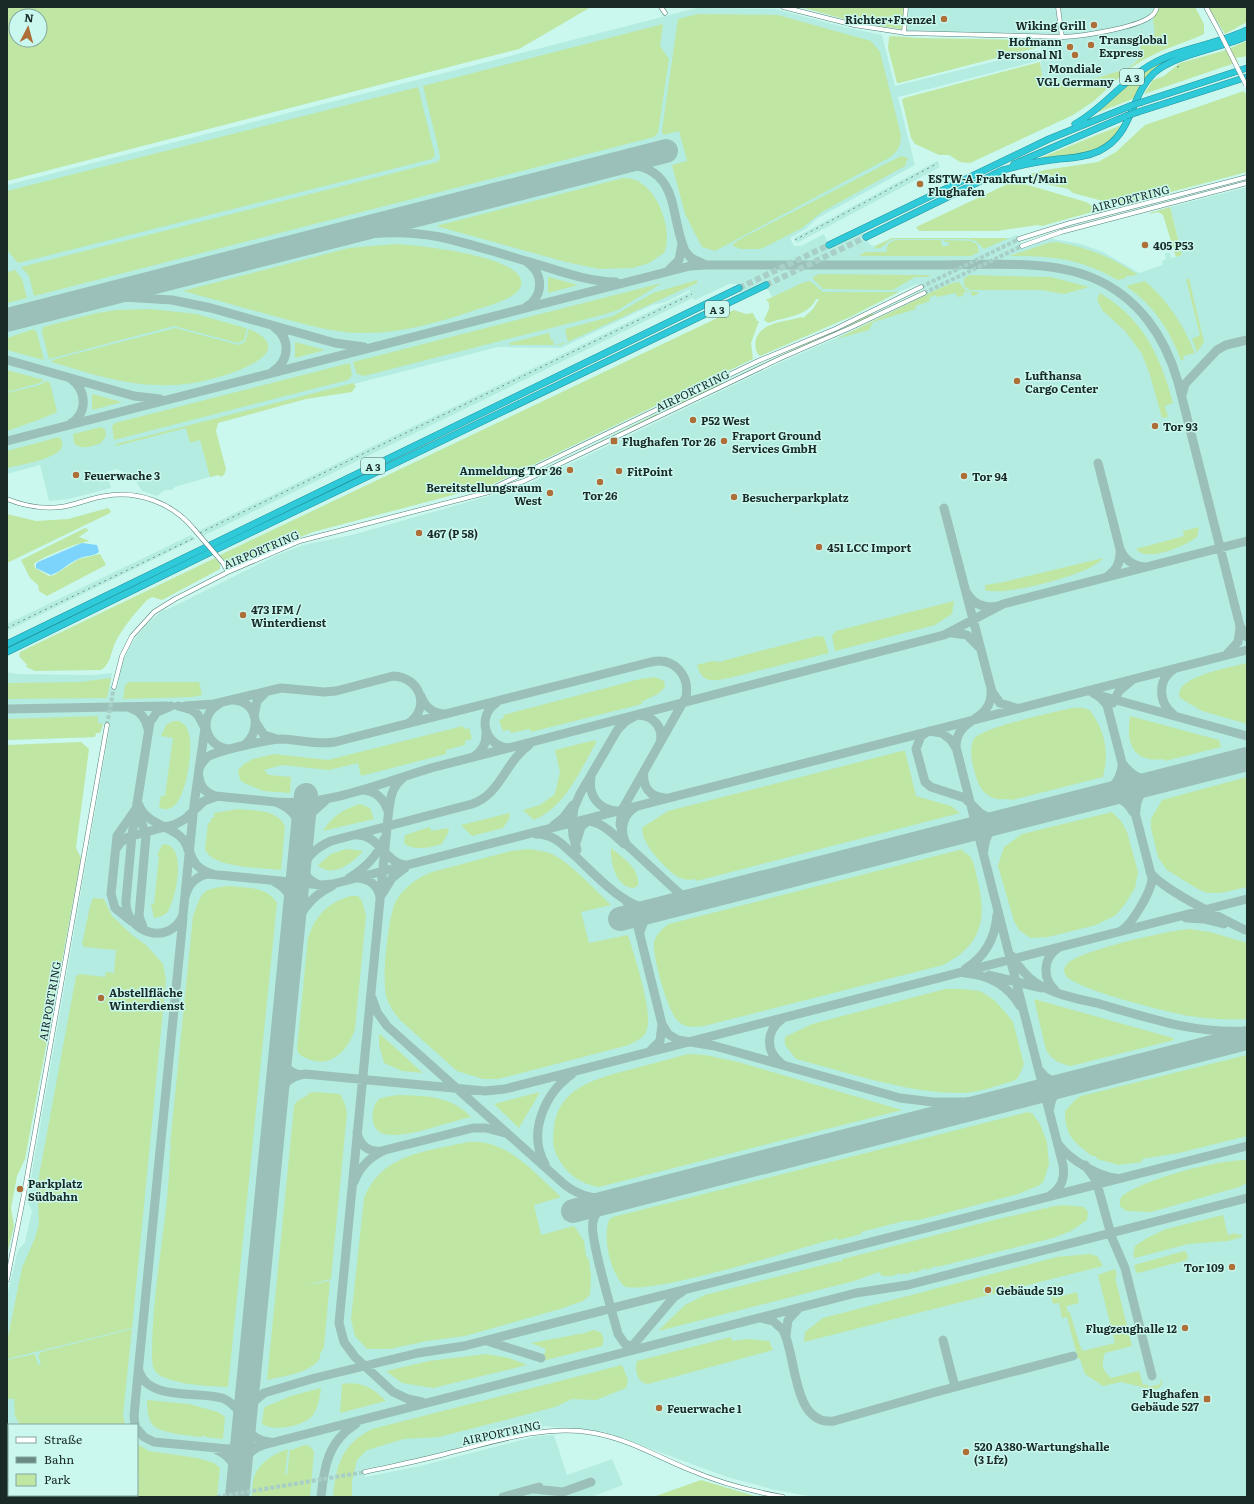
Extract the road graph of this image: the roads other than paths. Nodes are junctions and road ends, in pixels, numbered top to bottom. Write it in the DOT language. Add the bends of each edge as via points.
graph roads {
  1 [pos="783,7"];
  2 [pos="906,7"];
  3 [pos="1058,7"];
  4 [pos="1157,7"];
  5 [pos="1206,7"];
  6 [pos="661,8"];
  7 [pos="665,13"];
  8 [pos="1247,30"];
  9 [pos="905,33"];
  10 [pos="1247,36"];
  11 [pos="1062,37"];
  12 [pos="1247,68"];
  13 [pos="1247,77"];
  14 [pos="1247,86"];
  15 [pos="1049,139"];
  16 [pos="1000,171"];
  17 [pos="1247,177"];
  18 [pos="1247,183"];
  19 [pos="866,237"];
  20 [pos="1019,239"];
  21 [pos="829,245"];
  22 [pos="1022,246"];
  23 [pos="766,285"];
  24 [pos="921,287"];
  25 [pos="739,288"];
  26 [pos="924,293"];
  27 [pos="466,498"];
  28 [pos="7,499"];
  29 [pos="228,572"];
  30 [pos="7,644"];
  31 [pos="7,652"];
  32 [pos="114,687"];
  33 [pos="107,725"];
  34 [pos="7,1280"];
  35 [pos="365,1472"];
  36 [pos="783,1497"];
  1 -- 9 [label="street" via="854,25"];
  2 -- 9 [label="street"];
  3 -- 11 [label="street"];
  4 -- 11 [label="street" via="1150,17 1139,22 1081,36"];
  5 -- 14 [label="street, bridge"];
  6 -- 7 [label="street"];
  8 -- 15 [label="highway, A 3" via="1179,52 1152,64 1128,80 1086,117"];
  9 -- 11 [label="street"];
  10 -- 16 [label="highway" via="1170,63 1154,74 1143,86 1125,127 1107,146 1084,156 1037,162"];
  12 -- 15 [label="highway, A 3, bridge" via="1130,106"];
  13 -- 16 [label="highway, bridge" via="1126,116"];
  15 -- 21 [label="highway, A 3"];
  16 -- 19 [label="highway"];
  17 -- 20 [label="street, AIRPORTRING" via="1070,223"];
  18 -- 22 [label="street, AIRPORTRING" via="1061,232"];
  23 -- 31 [label="highway, A 3"];
  24 -- 27 [label="street, AIRPORTRING" via="835,329 758,361 509,482"];
  25 -- 30 [label="highway, A 3"];
  26 -- 27 [label="street, AIRPORTRING" via="512,486"];
  27 -- 29 [label="street, AIRPORTRING" via="307,539"];
  28 -- 29 [label="street, bridge" via="29,506 52,507 68,506 106,496 136,496 163,504 193,528"];
  29 -- 32 [label="street, AIRPORTRING" via="164,606 144,622 124,651"];
  33 -- 34 [label="street, AIRPORTRING" via="26,1188"];
  35 -- 36 [label="street, AIRPORTRING" via="525,1435 560,1430 594,1433 624,1441 707,1477"];
}
